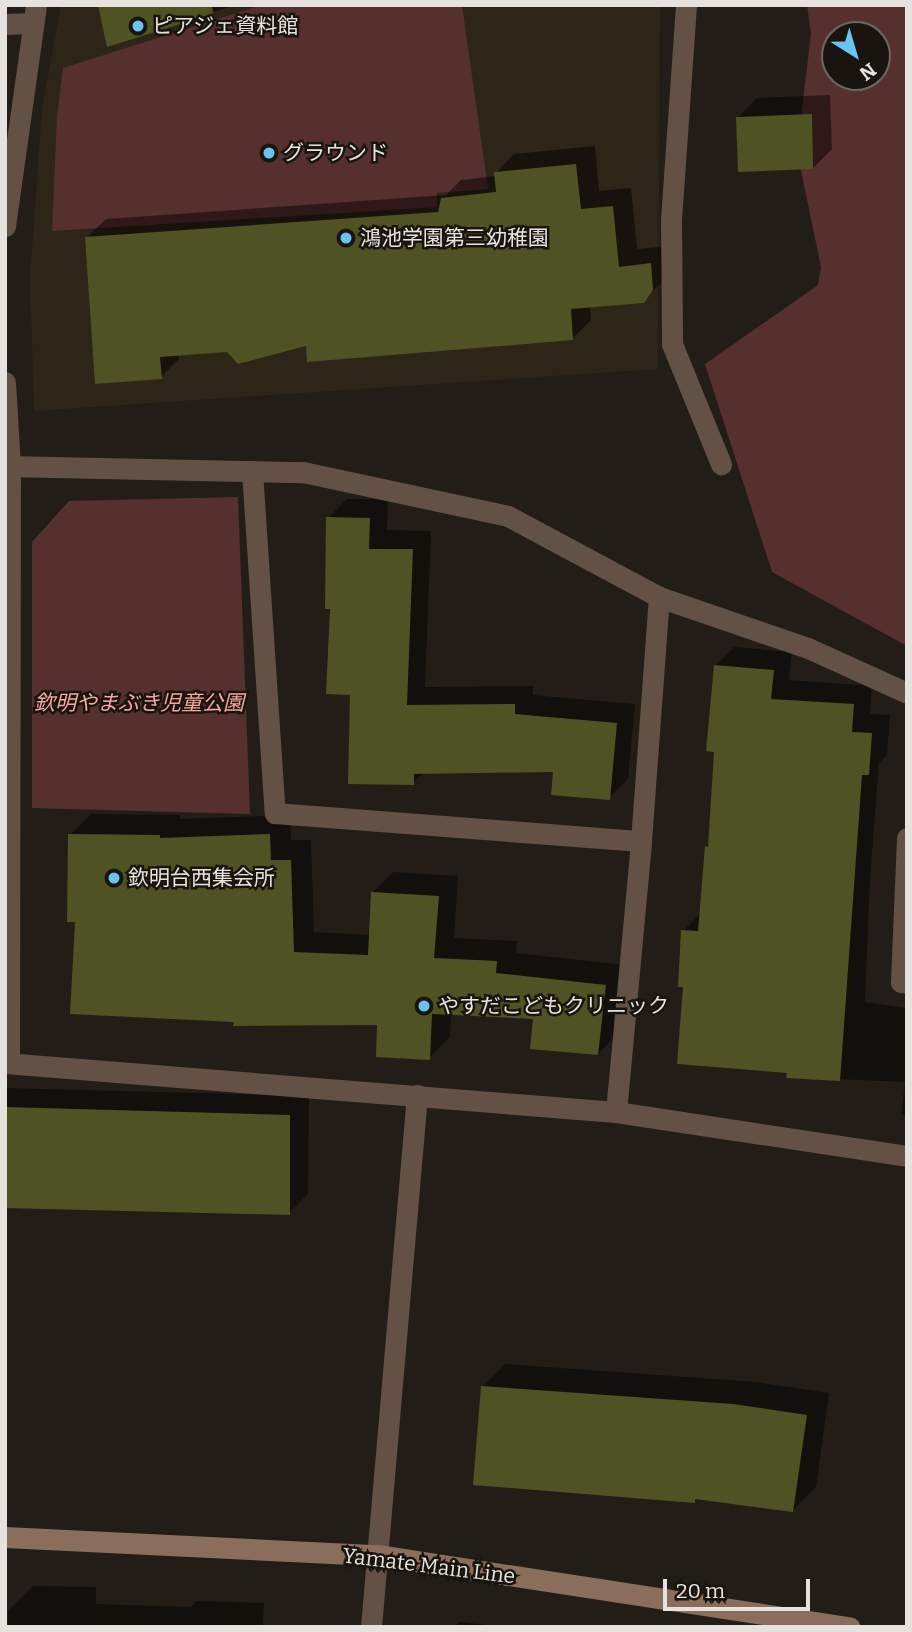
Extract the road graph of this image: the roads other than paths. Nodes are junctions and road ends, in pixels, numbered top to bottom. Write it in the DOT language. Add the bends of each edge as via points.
graph roads {
  1 [pos="686,5"];
  2 [pos="34,14"];
  3 [pos="5,24"];
  4 [pos="5,226"];
  5 [pos="5,382"];
  6 [pos="721,464"];
  7 [pos="8,466"];
  8 [pos="252,471"];
  9 [pos="659,597"];
  10 [pos="907,693"];
  11 [pos="7,797"];
  12 [pos="907,838"];
  13 [pos="641,841"];
  14 [pos="907,983"];
  15 [pos="7,1063"];
  16 [pos="417,1095"];
  17 [pos="616,1112"];
  18 [pos="907,1156"];
  19 [pos="5,1536"];
  20 [pos="377,1555"];
  21 [pos="371,1627"];
  22 [pos="850,1627"];
  1 -- 6 [label="street" via="671,219 672,344"];
  2 -- 3 [label="street"];
  2 -- 4 [label="street"];
  5 -- 7 [label="street"];
  7 -- 8 [label="street"];
  7 -- 11 [label="street"];
  8 -- 9 [label="street" via="303,472 508,516"];
  8 -- 13 [label="street" via="275,813"];
  9 -- 10 [label="street" via="808,648"];
  9 -- 13 [label="street"];
  11 -- 15 [label="street"];
  12 -- 14 [label="street" via="901,982"];
  13 -- 17 [label="street"];
  15 -- 16 [label="street"];
  16 -- 17 [label="street"];
  16 -- 20 [label="street"];
  17 -- 18 [label="street"];
  19 -- 20 [label="street, Yamate Main Line"];
  20 -- 21 [label="street"];
  20 -- 22 [label="street, Yamate Main Line"];
}
